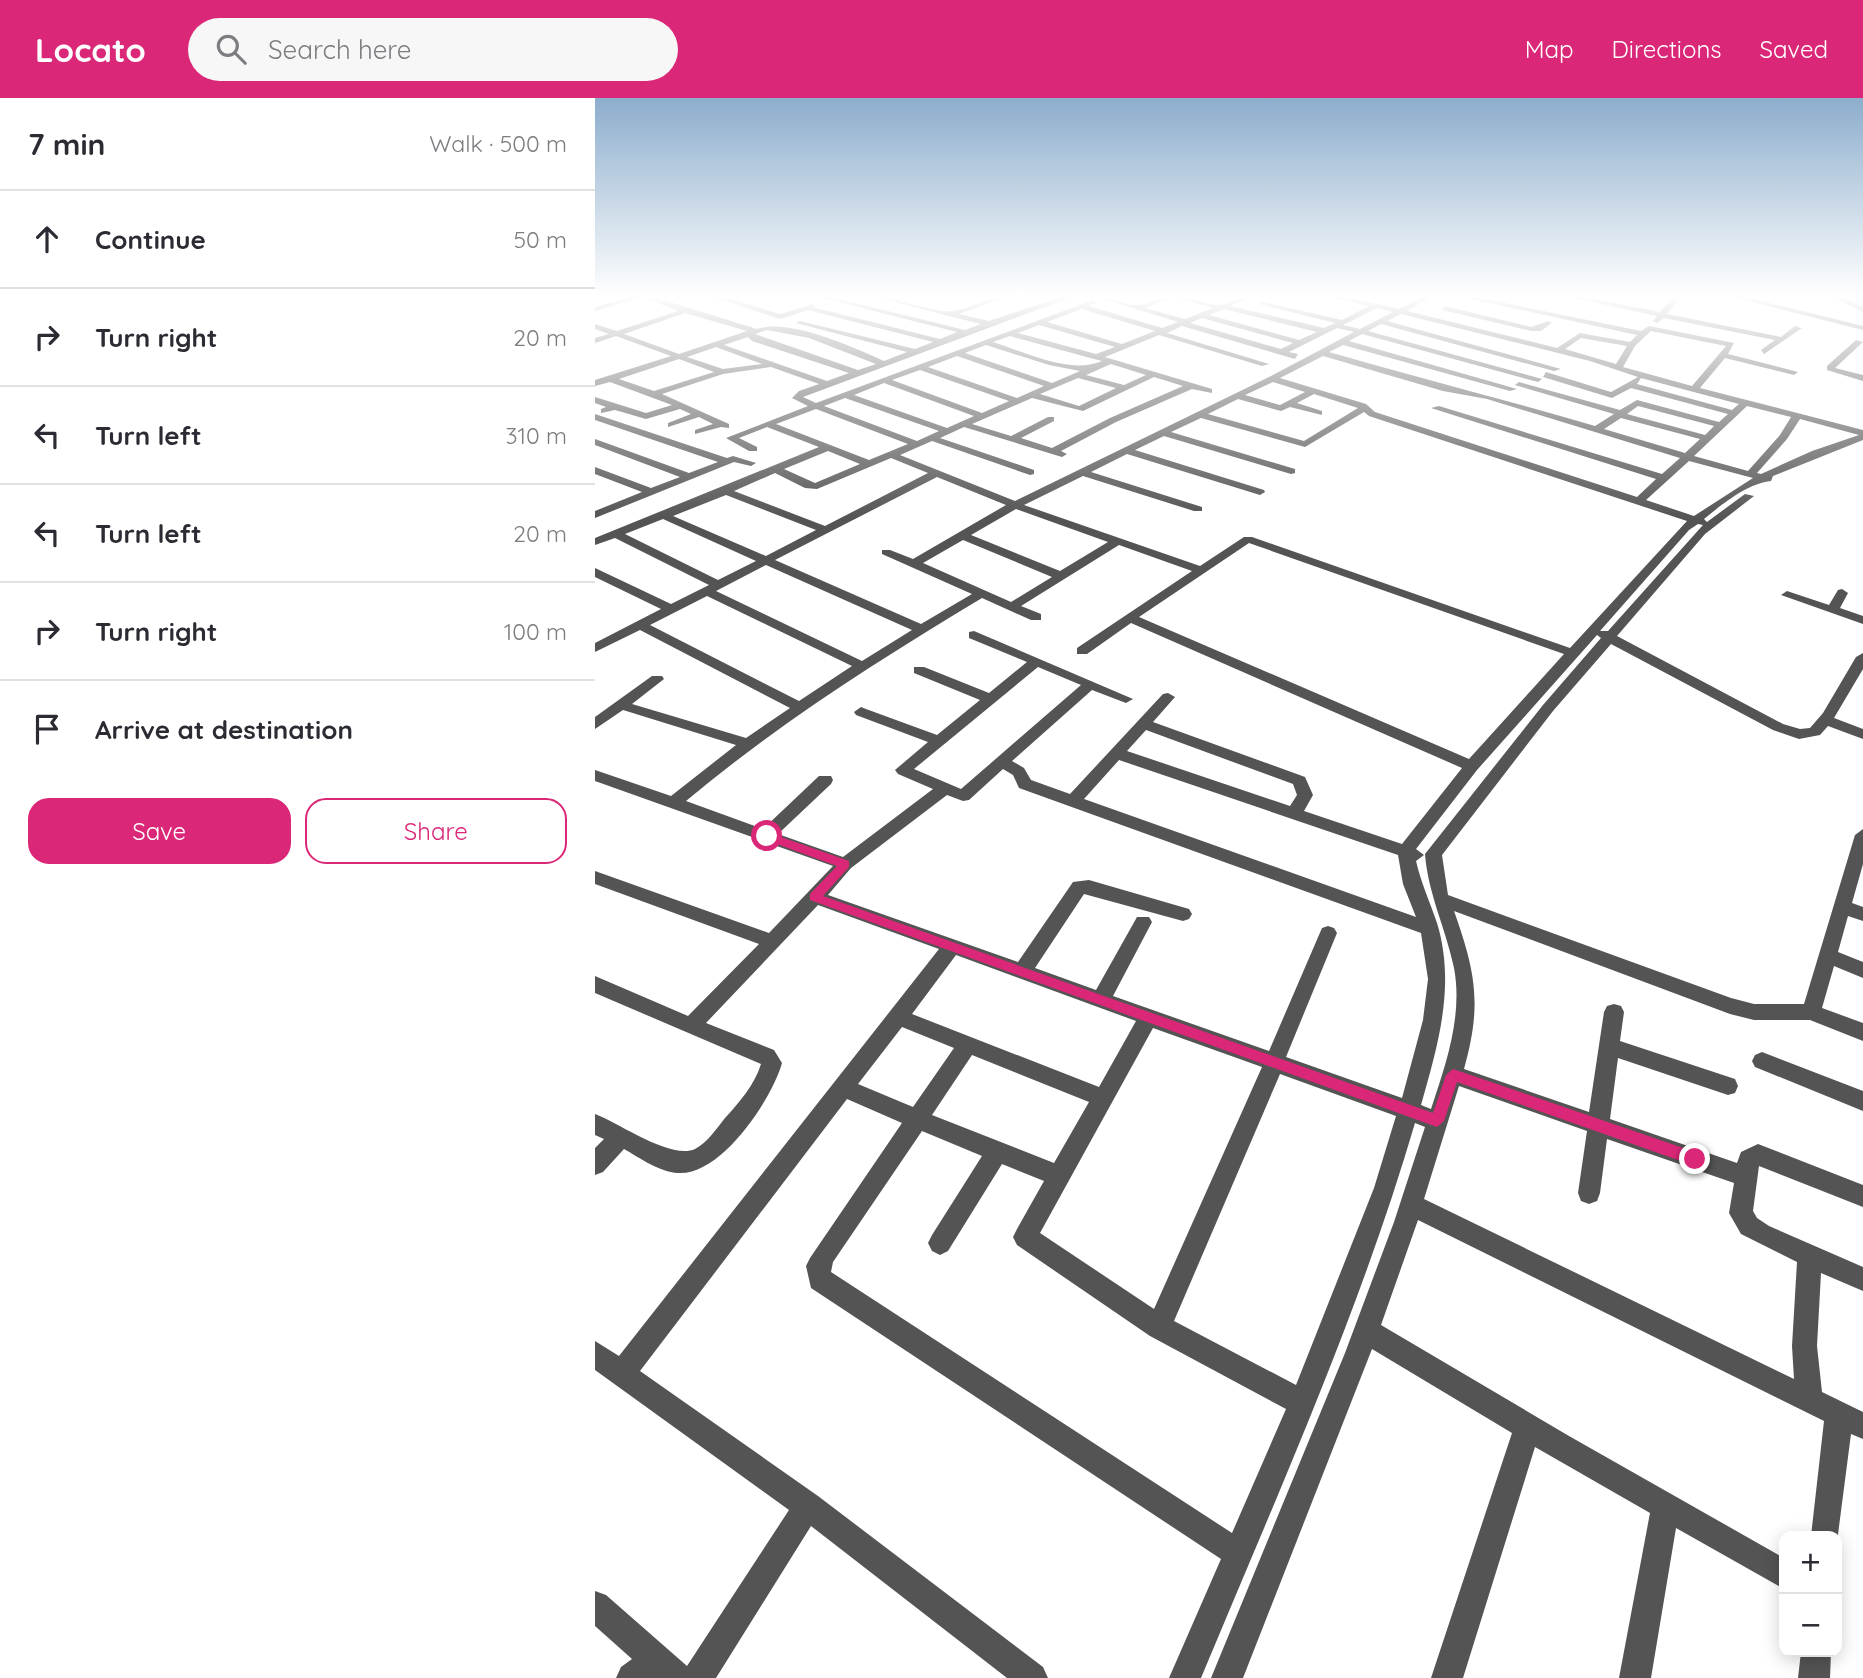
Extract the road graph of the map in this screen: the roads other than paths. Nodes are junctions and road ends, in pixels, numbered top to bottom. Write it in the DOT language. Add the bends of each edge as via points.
graph roads {
  1 [pos="636,371"];
  2 [pos="651,371"];
  3 [pos="719,371"];
  4 [pos="731,371"];
  5 [pos="787,371"];
  6 [pos="851,371"];
  7 [pos="865,371"];
  8 [pos="909,371"];
  9 [pos="931,371"];
  10 [pos="1009,371"];
  11 [pos="1087,371"];
  12 [pos="1138,371"];
  13 [pos="1288,371"];
  14 [pos="1382,371"];
  15 [pos="1433,371"];
  16 [pos="1445,371"];
  17 [pos="1514,371"];
  18 [pos="1554,371"];
  19 [pos="1631,371"];
  20 [pos="1710,371"];
  21 [pos="1789,371"];
  22 [pos="1833,371"];
  23 [pos="722,372"];
  24 [pos="1794,372"];
  25 [pos="858,373"];
  26 [pos="1077,375"];
  27 [pos="1152,375"];
  28 [pos="1644,376"];
  29 [pos="1542,377"];
  30 [pos="610,379"];
  31 [pos="1272,379"];
  32 [pos="1863,379"];
  33 [pos="883,380"];
  34 [pos="1414,380"];
  35 [pos="595,383"];
  36 [pos="685,384"];
  37 [pos="827,384"];
  38 [pos="1630,385"];
  39 [pos="1053,386"];
  40 [pos="1191,386"];
  41 [pos="1516,387"];
  42 [pos="1125,388"];
  43 [pos="1694,389"];
  44 [pos="1209,391"];
  45 [pos="1313,391"];
  46 [pos="654,394"];
  47 [pos="845,395"];
  48 [pos="1032,395"];
  49 [pos="1612,395"];
  50 [pos="1237,396"];
  51 [pos="1495,398"];
  52 [pos="595,400"];
  53 [pos="1018,401"];
  54 [pos="1637,403"];
  55 [pos="1745,403"];
  56 [pos="1289,404"];
  57 [pos="816,405"];
  58 [pos="680,406"];
  59 [pos="614,407"];
  60 [pos="1364,408"];
  61 [pos="1436,408"];
  62 [pos="1080,409"];
  63 [pos="1532,410"];
  64 [pos="1091,413"];
  65 [pos="1319,413"];
  66 [pos="1734,413"];
  67 [pos="699,414"];
  68 [pos="1198,414"];
  69 [pos="1621,414"];
  70 [pos="595,416"];
  71 [pos="982,416"];
  72 [pos="1102,416"];
  73 [pos="1522,416"];
  74 [pos="1797,416"];
  75 [pos="1051,419"];
  76 [pos="1113,420"];
  77 [pos="1512,422"];
  78 [pos="767,424"];
  79 [pos="963,424"];
  80 [pos="1125,424"];
  81 [pos="671,425"];
  82 [pos="1721,425"];
  83 [pos="1494,429"];
  84 [pos="1597,430"];
  85 [pos="947,431"];
  86 [pos="1257,431"];
  87 [pos="698,432"];
  88 [pos="1161,432"];
  89 [pos="1863,435"];
  90 [pos="1246,437"];
  91 [pos="932,438"];
  92 [pos="1706,438"];
  93 [pos="1012,439"];
  94 [pos="1293,440"];
  95 [pos="595,442"];
  96 [pos="917,444"];
  97 [pos="1235,444"];
  98 [pos="828,447"];
  99 [pos="1863,447"];
  100 [pos="1282,448"];
  101 [pos="753,449"];
  102 [pos="1125,450"];
  103 [pos="1223,450"];
  104 [pos="1051,452"];
  105 [pos="1065,454"];
  106 [pos="1272,455"];
  107 [pos="892,456"];
  108 [pos="1686,457"];
  109 [pos="726,461"];
  110 [pos="1262,462"];
  111 [pos="751,463"];
  112 [pos="871,465"];
  113 [pos="1582,468"];
  114 [pos="775,469"];
  115 [pos="595,470"];
  116 [pos="1291,471"];
  117 [pos="1030,472"];
  118 [pos="1081,472"];
  119 [pos="935,474"];
  120 [pos="688,476"];
  121 [pos="1757,476"];
  122 [pos="1663,478"];
  123 [pos="1775,482"];
  124 [pos="651,492"];
  125 [pos="722,492"];
  126 [pos="1261,492"];
  127 [pos="1639,500"];
  128 [pos="595,502"];
  129 [pos="1015,505"];
  130 [pos="611,508"];
  131 [pos="1198,509"];
  132 [pos="595,514"];
  133 [pos="662,515"];
  134 [pos="1696,519"];
  135 [pos="1710,525"];
  136 [pos="825,530"];
  137 [pos="617,534"];
  138 [pos="961,535"];
  139 [pos="595,542"];
  140 [pos="1116,542"];
  141 [pos="885,552"];
  142 [pos="767,561"];
  143 [pos="913,564"];
  144 [pos="1200,570"];
  145 [pos="595,572"];
  146 [pos="1061,576"];
  147 [pos="713,588"];
  148 [pos="1842,593"];
  149 [pos="981,594"];
  150 [pos="1787,595"];
  151 [pos="1011,607"];
  152 [pos="671,609"];
  153 [pos="1833,610"];
  154 [pos="1036,617"];
  155 [pos="1130,618"];
  156 [pos="1863,620"];
  157 [pos="640,625"];
  158 [pos="922,629"];
  159 [pos="1602,634"];
  160 [pos="974,635"];
  161 [pos="598,643"];
  162 [pos="1081,651"];
  163 [pos="1573,653"];
  164 [pos="1863,657"];
  165 [pos="1036,662"];
  166 [pos="862,666"];
  167 [pos="919,670"];
  168 [pos="657,678"];
  169 [pos="1848,681"];
  170 [pos="1090,684"];
  171 [pos="1863,687"];
  172 [pos="1168,697"];
  173 [pos="990,699"];
  174 [pos="1126,699"];
  175 [pos="621,705"];
  176 [pos="799,706"];
  177 [pos="861,712"];
  178 [pos="1825,720"];
  179 [pos="595,724"];
  180 [pos="1143,724"];
  181 [pos="1863,734"];
  182 [pos="939,741"];
  183 [pos="746,743"];
  184 [pos="1116,753"];
  185 [pos="1002,761"];
  186 [pos="1472,766"];
  187 [pos="595,775"];
  188 [pos="825,780"];
  189 [pos="946,788"];
  190 [pos="1073,802"];
  191 [pos="673,803"];
  192 [pos="1294,814"];
  193 [pos="1863,835"];
  194 [pos="767,836"];
  195 [pos="1406,852"];
  196 [pos="1433,859"];
  197 [pos="1859,862"];
  198 [pos="845,864"];
  199 [pos="595,877"];
  200 [pos="814,897"];
  201 [pos="1441,899"];
  202 [pos="1842,906"];
  203 [pos="1183,914"];
  204 [pos="1863,914"];
  205 [pos="1143,922"];
  206 [pos="1429,929"];
  207 [pos="1328,933"];
  208 [pos="772,941"];
  209 [pos="952,947"];
  210 [pos="1827,955"];
  211 [pos="1023,970"];
  212 [pos="1863,970"];
  213 [pos="595,984"];
  214 [pos="1101,999"];
  215 [pos="1614,1012"];
  216 [pos="1811,1012"];
  217 [pos="898,1017"];
  218 [pos="1149,1017"];
  219 [pos="691,1026"];
  220 [pos="1863,1032"];
  221 [pos="967,1046"];
  222 [pos="1610,1046"];
  223 [pos="1762,1061"];
  224 [pos="1272,1062"];
  225 [pos="1453,1075"];
  226 [pos="1728,1086"];
  227 [pos="843,1088"];
  228 [pos="1103,1098"];
  229 [pos="1863,1101"];
  230 [pos="1409,1111"];
  231 [pos="920,1119"];
  232 [pos="1437,1121"];
  233 [pos="595,1124"];
  234 [pos="1597,1126"];
  235 [pos="621,1136"];
  236 [pos="997,1152"];
  237 [pos="595,1164"];
  238 [pos="1059,1176"];
  239 [pos="1747,1177"];
  240 [pos="1589,1193"];
  241 [pos="1863,1196"];
  242 [pos="1411,1205"];
  243 [pos="940,1243"];
  244 [pos="1809,1255"];
  245 [pos="1863,1279"];
  246 [pos="1159,1327"];
  247 [pos="1367,1331"];
  248 [pos="595,1354"];
  249 [pos="623,1372"];
  250 [pos="1811,1401"];
  251 [pos="1302,1403"];
  252 [pos="1838,1414"];
  253 [pos="1528,1426"];
  254 [pos="1863,1426"];
  255 [pos="808,1506"];
  256 [pos="1665,1506"];
  257 [pos="1826,1531"];
  258 [pos="1236,1552"];
  259 [pos="1779,1571"];
  260 [pos="595,1606"];
  261 [pos="1816,1657"];
  262 [pos="667,1668"];
  263 [pos="632,1678"];
  264 [pos="698,1678"];
  265 [pos="1032,1678"];
  266 [pos="1185,1678"];
  267 [pos="1227,1678"];
  268 [pos="1447,1678"];
  269 [pos="1636,1678"];
  270 [pos="1814,1678"];
  1 -- 30 [label="street"];
  2 -- 36 [label="street"];
  3 -- 23 [label="street"];
  4 -- 23 [label="street"];
  5 -- 37 [label="street"];
  6 -- 25 [label="street"];
  7 -- 25 [label="street"];
  8 -- 33 [label="street"];
  9 -- 53 [label="street"];
  10 -- 39 [label="street"];
  11 -- 26 [label="street"];
  12 -- 27 [label="street"];
  13 -- 31 [label="street"];
  14 -- 34 [label="street"];
  15 -- 34 [label="street"];
  16 -- 41 [label="street"];
  17 -- 29 [label="street"];
  18 -- 29 [label="street"];
  19 -- 28 [label="street"];
  20 -- 43 [label="street"];
  21 -- 24 [label="street"];
  22 -- 32 [label="street"];
  23 -- 36 [label="street"];
  25 -- 37 [label="street"];
  26 -- 39 [label="street"];
  26 -- 42 [label="street"];
  27 -- 40 [label="street"];
  27 -- 42 [label="street"];
  28 -- 38 [label="street"];
  28 -- 43 [label="street"];
  29 -- 41 [label="street"];
  29 -- 49 [label="street"];
  30 -- 35 [label="street"];
  30 -- 46 [label="street"];
  31 -- 45 [label="street"];
  31 -- 50 [label="street"];
  33 -- 47 [label="street"];
  33 -- 71 [label="street"];
  34 -- 51 [label="street"];
  36 -- 46 [label="street"];
  37 -- 57 [label="street" via="797,398"];
  38 -- 49 [label="street"];
  38 -- 66 [label="street"];
  39 -- 48 [label="street"];
  40 -- 44 [label="street"];
  40 -- 76 [label="street"];
  41 -- 51 [label="street"];
  41 -- 69 [label="street"];
  42 -- 62 [label="street"];
  43 -- 55 [label="street"];
  45 -- 56 [label="street"];
  45 -- 60 [label="street"];
  46 -- 58 [label="street"];
  47 -- 57 [label="street"];
  47 -- 85 [label="street"];
  48 -- 53 [label="street"];
  48 -- 62 [label="street"];
  49 -- 54 [label="street"];
  50 -- 56 [label="street" via="1278,408"];
  50 -- 68 [label="street"];
  51 -- 63 [label="street"];
  52 -- 59 [label="street"];
  53 -- 71 [label="street"];
  54 -- 69 [label="street"];
  54 -- 82 [label="street"];
  55 -- 66 [label="street"];
  55 -- 74 [label="street"];
  56 -- 65 [label="street"];
  57 -- 78 [label="street"];
  57 -- 96 [label="street"];
  58 -- 59 [label="street" via="646,416"];
  58 -- 67 [label="street"];
  59 -- 70 [label="street"];
  60 -- 94 [label="street" via="1305,444"];
  60 -- 113 [label="street" via="1469,441"];
  61 -- 83 [label="street"];
  62 -- 64 [label="street"];
  63 -- 73 [label="street"];
  63 -- 84 [label="street"];
  66 -- 82 [label="street"];
  67 -- 81 [label="street"];
  67 -- 87 [label="street" via="723,425"];
  68 -- 86 [label="street"];
  68 -- 88 [label="street"];
  69 -- 84 [label="street"];
  69 -- 92 [label="street"];
  70 -- 109 [label="street"];
  71 -- 79 [label="street"];
  72 -- 76 [label="street"];
  74 -- 89 [label="street"];
  74 -- 121 [label="street"];
  75 -- 93 [label="street"];
  76 -- 80 [label="street"];
  76 -- 104 [label="street"];
  77 -- 83 [label="street"];
  78 -- 98 [label="street"];
  78 -- 101 [label="street" via="731,438"];
  79 -- 85 [label="street"];
  79 -- 93 [label="street"];
  82 -- 92 [label="street"];
  83 -- 113 [label="street"];
  84 -- 108 [label="street"];
  85 -- 91 [label="street"];
  86 -- 90 [label="street"];
  86 -- 94 [label="street"];
  88 -- 102 [label="street"];
  88 -- 103 [label="street"];
  89 -- 121 [label="street"];
  91 -- 96 [label="street"];
  91 -- 117 [label="street"];
  92 -- 108 [label="street"];
  93 -- 104 [label="street"];
  94 -- 100 [label="street"];
  95 -- 120 [label="street"];
  96 -- 107 [label="street"];
  97 -- 103 [label="street"];
  98 -- 112 [label="street"];
  98 -- 114 [label="street"];
  99 -- 123 [label="street"];
  102 -- 118 [label="street"];
  102 -- 126 [label="street"];
  103 -- 110 [label="street"];
  104 -- 105 [label="street"];
  106 -- 110 [label="street"];
  107 -- 112 [label="street"];
  107 -- 119 [label="street"];
  108 -- 121 [label="street"];
  108 -- 122 [label="street"];
  109 -- 111 [label="street" via="737,458"];
  109 -- 120 [label="street"];
  110 -- 116 [label="street"];
  112 -- 114 [label="street" via="817,486"];
  113 -- 122 [label="street"];
  113 -- 127 [label="street"];
  114 -- 125 [label="street"];
  115 -- 124 [label="street"];
  118 -- 129 [label="street"];
  118 -- 131 [label="street"];
  119 -- 129 [label="street"];
  119 -- 136 [label="street"];
  120 -- 124 [label="street"];
  121 -- 123 [label="street"];
  121 -- 134 [label="street"];
  122 -- 127 [label="street"];
  123 -- 135 [label="street" via="1738,501"];
  124 -- 130 [label="street"];
  125 -- 133 [label="street"];
  125 -- 136 [label="street"];
  127 -- 134 [label="street"];
  128 -- 130 [label="street"];
  129 -- 138 [label="street"];
  129 -- 140 [label="street"];
  130 -- 132 [label="street"];
  133 -- 137 [label="street"];
  133 -- 142 [label="street"];
  134 -- 135 [label="street"];
  134 -- 159 [label="street"];
  135 -- 159 [label="street"];
  136 -- 142 [label="street"];
  137 -- 139 [label="street"];
  137 -- 147 [label="street"];
  138 -- 143 [label="street"];
  138 -- 146 [label="street"];
  140 -- 144 [label="street"];
  140 -- 146 [label="street"];
  141 -- 143 [label="street"];
  142 -- 147 [label="street"];
  142 -- 158 [label="street"];
  143 -- 149 [label="street"];
  144 -- 155 [label="street"];
  144 -- 163 [label="street" via="1242,541 1253,539"];
  145 -- 152 [label="street"];
  146 -- 151 [label="street"];
  147 -- 152 [label="street"];
  147 -- 166 [label="street"];
  148 -- 153 [label="street"];
  149 -- 151 [label="street"];
  149 -- 158 [label="street"];
  150 -- 153 [label="street"];
  151 -- 154 [label="street"];
  152 -- 157 [label="street"];
  153 -- 156 [label="street"];
  155 -- 162 [label="street"];
  155 -- 186 [label="street"];
  157 -- 161 [label="street"];
  157 -- 176 [label="street"];
  158 -- 166 [label="street"];
  159 -- 163 [label="street"];
  159 -- 178 [label="street" via="1792,732 1815,732"];
  159 -- 196 [label="street"];
  160 -- 165 [label="street"];
  163 -- 186 [label="street"];
  164 -- 169 [label="street"];
  165 -- 170 [label="street"];
  165 -- 173 [label="street"];
  166 -- 176 [label="street"];
  167 -- 173 [label="street"];
  168 -- 175 [label="street"];
  169 -- 171 [label="street"];
  169 -- 178 [label="street"];
  170 -- 174 [label="street"];
  170 -- 185 [label="street"];
  172 -- 180 [label="street"];
  173 -- 182 [label="street"];
  175 -- 179 [label="street"];
  175 -- 183 [label="street"];
  176 -- 183 [label="street"];
  177 -- 182 [label="street"];
  178 -- 181 [label="street"];
  180 -- 184 [label="street"];
  180 -- 192 [label="street" via="1299,781 1305,795"];
  182 -- 189 [label="street" via="903,769"];
  183 -- 191 [label="street"];
  184 -- 190 [label="street"];
  184 -- 192 [label="street"];
  185 -- 189 [label="street" via="963,796"];
  185 -- 190 [label="street" via="1019,772 1025,784"];
  186 -- 195 [label="street"];
  187 -- 191 [label="street"];
  188 -- 194 [label="street"];
  189 -- 198 [label="street"];
  190 -- 206 [label="street"];
  191 -- 194 [label="street"];
  192 -- 195 [label="street"];
  193 -- 197 [label="street"];
  194 -- 198 [label="street"];
  195 -- 196 [label="street"];
  195 -- 206 [label="street"];
  196 -- 201 [label="street"];
  197 -- 202 [label="street"];
  198 -- 200 [label="street"];
  199 -- 208 [label="street"];
  200 -- 208 [label="street"];
  200 -- 209 [label="street"];
  201 -- 216 [label="street" via="1730,1006 1754,1012"];
  201 -- 225 [label="street" via="1464,964 1466,1006"];
  202 -- 204 [label="street"];
  202 -- 210 [label="street"];
  203 -- 211 [label="street" via="1084,885"];
  205 -- 214 [label="street"];
  206 -- 230 [label="street" via="1438,979 1433,1020"];
  207 -- 224 [label="street"];
  208 -- 219 [label="street"];
  209 -- 211 [label="street"];
  209 -- 217 [label="street"];
  210 -- 212 [label="street"];
  210 -- 216 [label="street"];
  211 -- 214 [label="street"];
  213 -- 219 [label="street"];
  214 -- 218 [label="street"];
  215 -- 222 [label="street"];
  216 -- 220 [label="street"];
  217 -- 221 [label="street"];
  217 -- 227 [label="street"];
  218 -- 224 [label="street"];
  218 -- 228 [label="street"];
  219 -- 235 [label="street" via="767,1056 771,1072 705,1154 690,1161 676,1163"];
  221 -- 228 [label="street"];
  221 -- 231 [label="street"];
  222 -- 226 [label="street"];
  222 -- 234 [label="street"];
  223 -- 229 [label="street"];
  224 -- 230 [label="street"];
  224 -- 246 [label="street"];
  225 -- 232 [label="street"];
  225 -- 234 [label="street"];
  227 -- 231 [label="street"];
  227 -- 249 [label="street"];
  228 -- 238 [label="street"];
  230 -- 232 [label="street"];
  230 -- 251 [label="street" via="1385,1188"];
  231 -- 236 [label="street"];
  231 -- 258 [label="street" via="825,1254 818,1266 820,1279"];
  232 -- 242 [label="street"];
  233 -- 235 [label="street"];
  234 -- 239 [label="street"];
  234 -- 240 [label="street"];
  235 -- 237 [label="street"];
  236 -- 238 [label="street"];
  236 -- 243 [label="street"];
  238 -- 246 [label="street" via="1025,1237"];
  239 -- 241 [label="street" via="1749,1159 1758,1155"];
  239 -- 244 [label="street" via="1741,1213 1749,1226"];
  242 -- 247 [label="street"];
  242 -- 250 [label="street"];
  244 -- 245 [label="street"];
  244 -- 250 [label="street" via="1805,1380"];
  246 -- 251 [label="street"];
  247 -- 253 [label="street"];
  247 -- 267 [label="street"];
  248 -- 249 [label="street"];
  249 -- 255 [label="street"];
  250 -- 252 [label="street"];
  251 -- 258 [label="street"];
  252 -- 254 [label="street"];
  252 -- 257 [label="street"];
  253 -- 256 [label="street"];
  253 -- 268 [label="street"];
  255 -- 264 [label="street"];
  255 -- 265 [label="street"];
  256 -- 259 [label="street"];
  256 -- 269 [label="street"];
  258 -- 266 [label="street"];
  260 -- 262 [label="street"];
  261 -- 270 [label="street"];
  262 -- 263 [label="street"];
}
